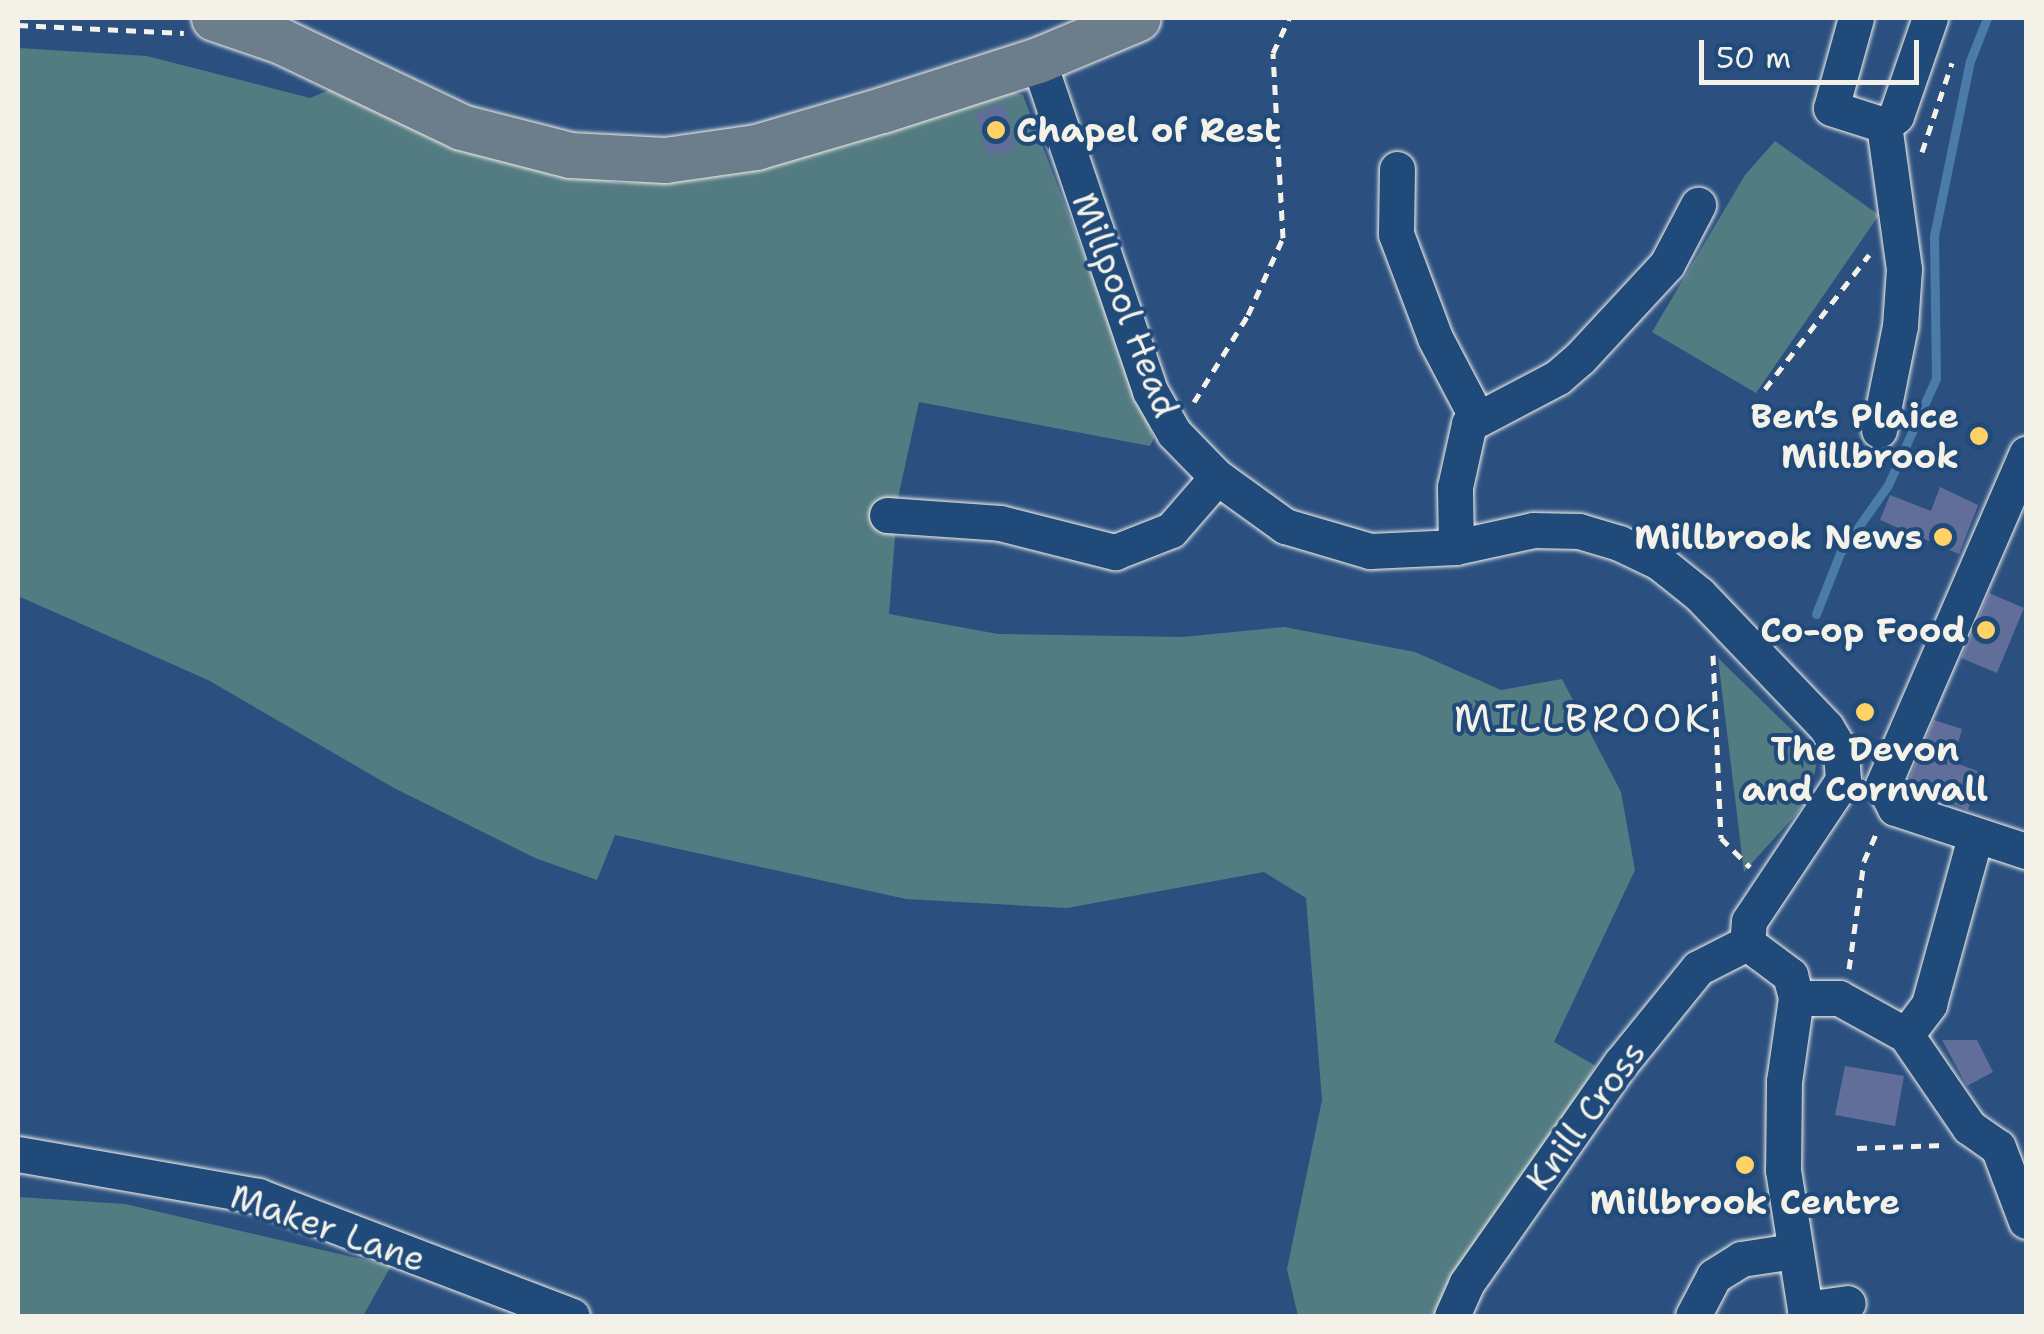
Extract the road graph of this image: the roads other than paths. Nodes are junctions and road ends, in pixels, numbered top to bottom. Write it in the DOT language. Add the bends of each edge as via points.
graph roads {
  1 [pos="1138,18"];
  2 [pos="1856,18"];
  3 [pos="1930,18"];
  4 [pos="209,27"];
  5 [pos="1038,60"];
  6 [pos="1884,126"];
  7 [pos="1397,169"];
  8 [pos="1698,205"];
  9 [pos="1477,418"];
  10 [pos="1879,430"];
  11 [pos="2026,454"];
  12 [pos="1218,477"];
  13 [pos="886,516"];
  14 [pos="1456,546"];
  15 [pos="1843,780"];
  16 [pos="1889,796"];
  17 [pos="1975,837"];
  18 [pos="2026,852"];
  19 [pos="1747,943"];
  20 [pos="1796,998"];
  21 [pos="1906,1035"];
  22 [pos="18,1154"];
  23 [pos="2026,1221"];
  24 [pos="1794,1251"];
  25 [pos="1848,1303"];
  26 [pos="1805,1313"];
  27 [pos="572,1316"];
  28 [pos="1452,1316"];
  29 [pos="1692,1316"];
  1 -- 5 [label="main road"];
  2 -- 6 [label="street" via="1830,103 1837,112"];
  3 -- 6 [label="street" via="1896,116"];
  4 -- 5 [label="main road" via="281,40 461,126 570,155 665,160 756,147"];
  5 -- 12 [label="street, Millpool Head" via="1150,392 1174,433"];
  6 -- 10 [label="street" via="1904,269"];
  7 -- 9 [label="street" via="1396,234 1434,338"];
  8 -- 9 [label="street" via="1668,264 1580,358 1558,377"];
  9 -- 14 [label="street" via="1460,443"];
  11 -- 16 [label="street"];
  12 -- 13 [label="street" via="1171,530 1115,552 1000,522"];
  12 -- 14 [label="street, Millpool Head" via="1286,526 1324,541 1370,550"];
  14 -- 15 [label="street, Millpool Head" via="1533,530 1579,531 1659,562 1699,594 1826,727 1842,752"];
  15 -- 16 [label="street"];
  15 -- 19 [label="street" via="1749,921"];
  16 -- 17 [label="street"];
  17 -- 18 [label="street"];
  17 -- 21 [label="street" via="1929,1004"];
  19 -- 20 [label="street" via="1790,975"];
  19 -- 28 [label="street, Knill Cross" via="1698,968 1645,1034 1466,1284"];
  20 -- 21 [label="street" via="1839,998"];
  20 -- 24 [label="street" via="1784,1081 1784,1170"];
  21 -- 23 [label="street" via="1969,1127 2010,1166"];
  22 -- 27 [label="street, Maker Lane" via="258,1196"];
  24 -- 26 [label="street"];
  24 -- 29 [label="street" via="1740,1259 1714,1276"];
  25 -- 26 [label="street"];
}
